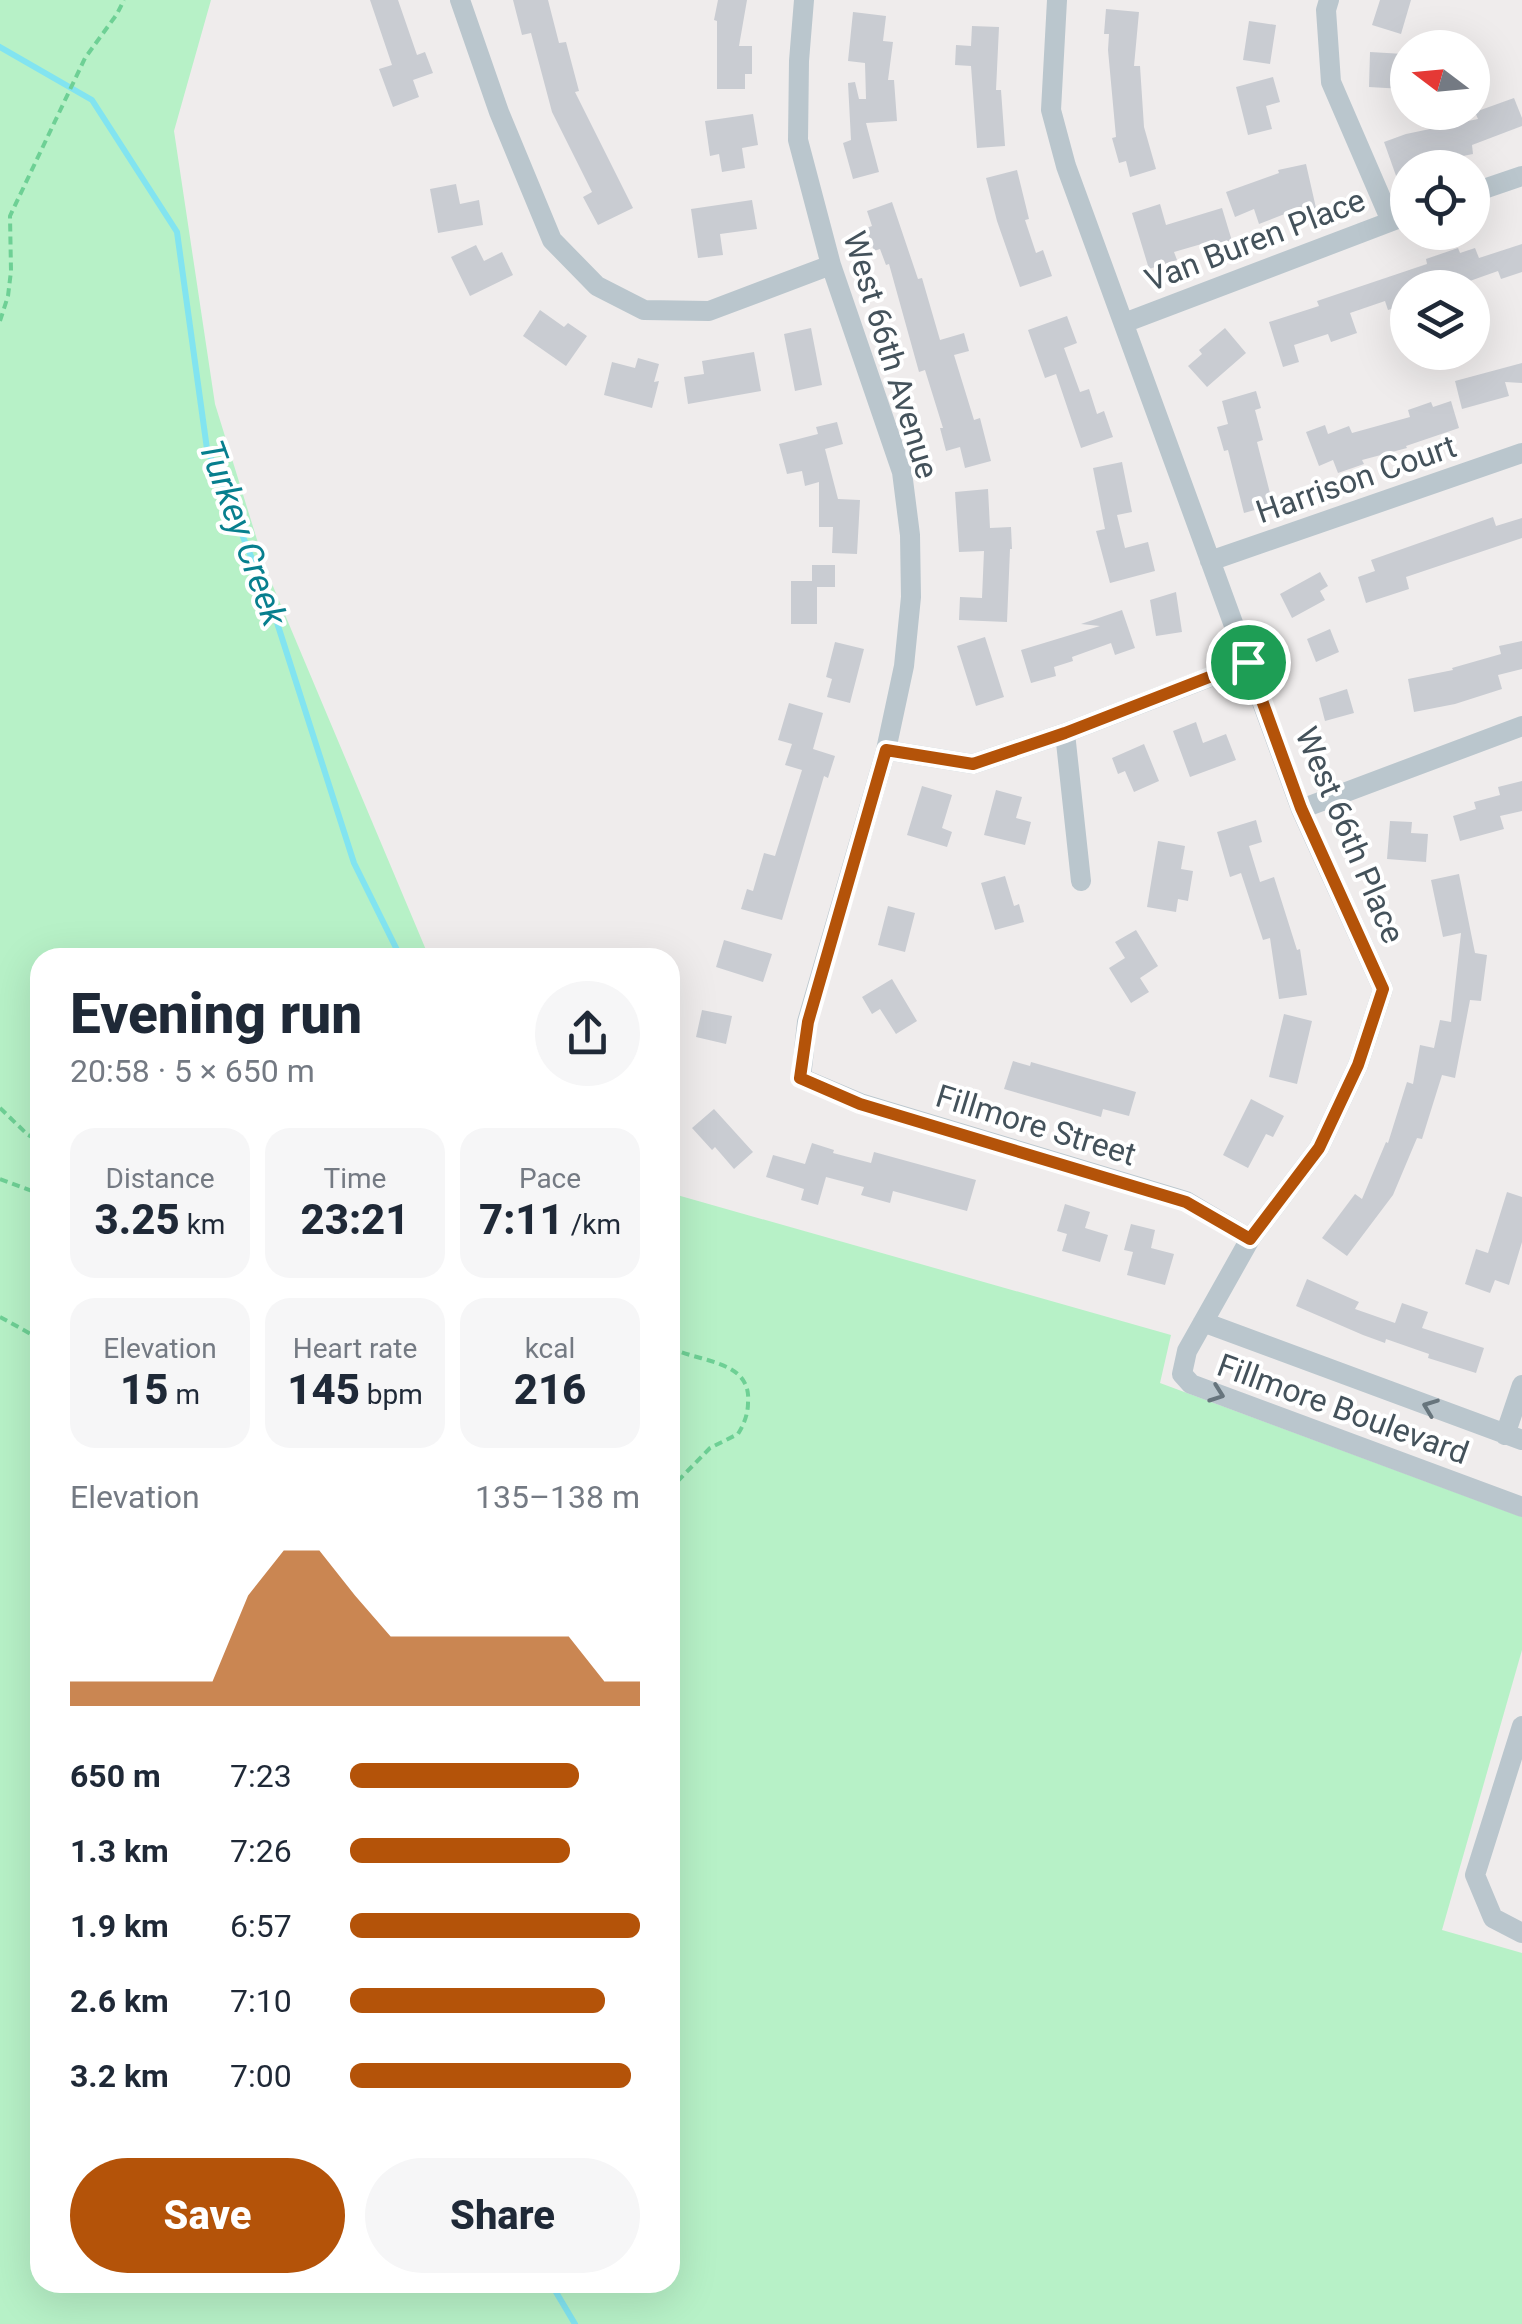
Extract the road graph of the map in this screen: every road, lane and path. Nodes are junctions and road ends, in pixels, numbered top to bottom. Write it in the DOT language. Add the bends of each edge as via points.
graph roads {
  1 [pos="124,0"];
  2 [pos="460,0"];
  3 [pos="804,0"];
  4 [pos="1058,0"];
  5 [pos="1328,0"];
  6 [pos="1522,176"];
  7 [pos="1490,187"];
  8 [pos="1390,200"];
  9 [pos="1390,221"];
  10 [pos="831,265"];
  11 [pos="0,321"];
  12 [pos="1124,323"];
  13 [pos="1522,453"];
  14 [pos="1210,562"];
  15 [pos="1248,662"];
  16 [pos="1522,726"];
  17 [pos="1065,733"];
  18 [pos="886,750"];
  19 [pos="1301,808"];
  20 [pos="1082,881"];
  21 [pos="800,1078"];
  22 [pos="0,1108"];
  23 [pos="30,1136"];
  24 [pos="0,1179"];
  25 [pos="30,1190"];
  26 [pos="1250,1239"];
  27 [pos="0,1316"];
  28 [pos="1203,1322"];
  29 [pos="30,1333"];
  30 [pos="680,1352"];
  31 [pos="1522,1386"];
  32 [pos="1514,1438"];
  33 [pos="680,1479"];
  34 [pos="1522,1507"];
  35 [pos="1522,1726"];
  36 [pos="1522,1933"];
  1 -- 11 [label="path" via="86,58 10,216 11,271"];
  2 -- 10 [label="street" via="552,240 597,286 644,310 709,311"];
  3 -- 10 [label="street, West 66th Avenue" via="798,140"];
  4 -- 12 [label="street, West 66th Place" via="1051,110"];
  5 -- 8 [label="street" via="1331,82"];
  6 -- 7 [label="street"];
  9 -- 12 [label="street, Van Buren Place"];
  10 -- 18 [label="street, West 66th Avenue" via="902,472 910,535 904,666"];
  12 -- 14 [label="street, West 66th Place"];
  13 -- 14 [label="street, Harrison Court"];
  14 -- 15 [label="street, West 66th Place"];
  15 -- 17 [label="street"];
  15 -- 19 [label="street, West 66th Place"];
  16 -- 19 [label="street"];
  17 -- 18 [label="street" via="973,764"];
  17 -- 20 [label="street"];
  18 -- 21 [label="street, West 66th Avenue" via="808,1022"];
  19 -- 26 [label="street, West 66th Place" via="1383,989 1358,1065 1319,1148"];
  21 -- 26 [label="street, Fillmore Street" via="860,1104 1186,1202"];
  22 -- 23 [label="path"];
  24 -- 25 [label="path"];
  26 -- 28 [label="street, West 66th Place"];
  27 -- 29 [label="path"];
  32 -- 28 [label="street, Fillmore Boulevard, one-way"];
  28 -- 34 [label="street, Fillmore Boulevard, one-way" via="1182,1374 1191,1384"];
  30 -- 33 [label="path" via="734,1369 749,1398 738,1434 710,1448"];
  31 -- 32 [label="street"];
  35 -- 36 [label="street" via="1474,1875 1493,1918"];
}
